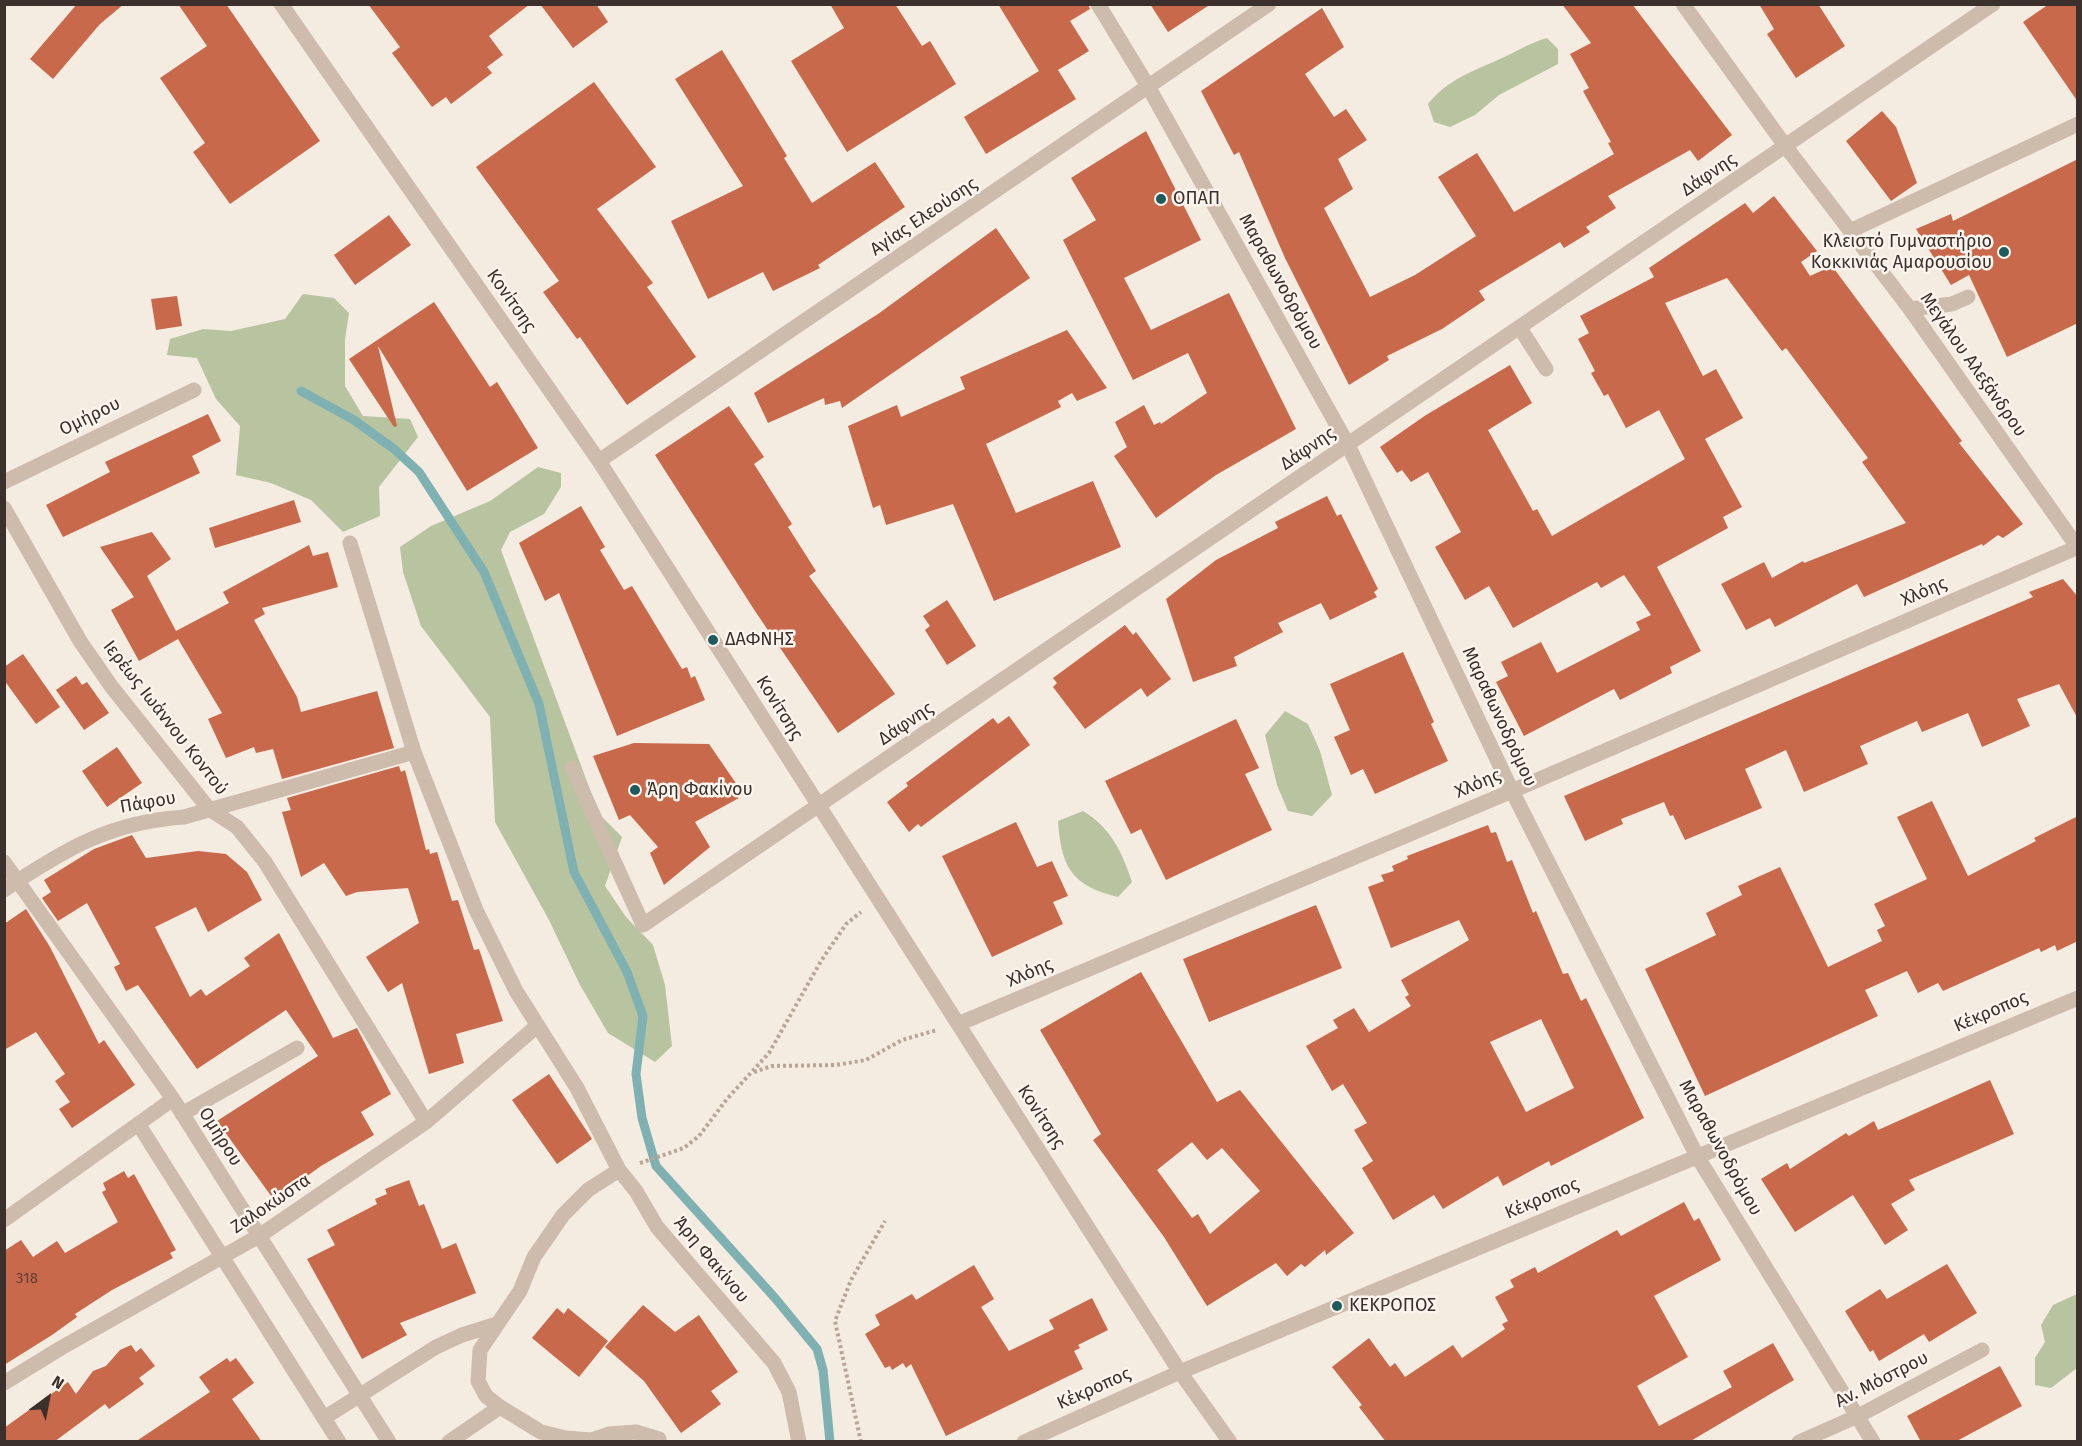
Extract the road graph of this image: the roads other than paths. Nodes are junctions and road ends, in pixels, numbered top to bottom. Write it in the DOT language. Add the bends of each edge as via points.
graph roads {
  1 [pos="280,4"];
  2 [pos="1098,4"];
  3 [pos="1269,4"];
  4 [pos="1683,4"];
  5 [pos="1993,4"];
  6 [pos="1149,88"];
  7 [pos="2078,124"];
  8 [pos="1786,147"];
  9 [pos="1850,231"];
  10 [pos="1968,297"];
  11 [pos="1910,309"];
  12 [pos="1520,328"];
  13 [pos="1546,369"];
  14 [pos="194,390"];
  15 [pos="1348,445"];
  16 [pos="599,461"];
  17 [pos="4,482"];
  18 [pos="4,508"];
  19 [pos="350,543"];
  20 [pos="2077,548"];
  21 [pos="414,752"];
  22 [pos="572,768"];
  23 [pos="1512,791"];
  24 [pos="819,807"];
  25 [pos="209,809"];
  26 [pos="4,862"];
  27 [pos="11,886"];
  28 [pos="2078,998"];
  29 [pos="958,1024"];
  30 [pos="537,1026"];
  31 [pos="297,1048"];
  32 [pos="173,1099"];
  33 [pos="182,1114"];
  34 [pos="426,1122"];
  35 [pos="139,1125"];
  36 [pos="1697,1156"];
  37 [pos="619,1170"];
  38 [pos="4,1220"];
  39 [pos="259,1236"];
  40 [pos="223,1259"];
  41 [pos="497,1324"];
  42 [pos="1982,1350"];
  43 [pos="1180,1371"];
  44 [pos="4,1383"];
  45 [pos="361,1397"];
  46 [pos="500,1407"];
  47 [pos="1858,1416"];
  48 [pos="324,1418"];
  49 [pos="660,1439"];
  50 [pos="339,1442"];
  51 [pos="389,1442"];
  52 [pos="449,1442"];
  53 [pos="799,1442"];
  54 [pos="1024,1442"];
  55 [pos="1230,1442"];
  56 [pos="1799,1442"];
  57 [pos="1874,1442"];
  1 -- 16 [label="street, Κονίτσης"];
  2 -- 6 [label="street, Μαραθωνοδρόμου"];
  3 -- 6 [label="street, Αγίας Ελεούσης"];
  4 -- 8 [label="street, Μεγάλου Αλεξάνδρου"];
  5 -- 8 [label="street, Δάφνης"];
  6 -- 15 [label="street, Μαραθωνοδρόμου"];
  6 -- 16 [label="street, Αγίας Ελεούσης"];
  7 -- 9 [label="street"];
  8 -- 9 [label="street, Μεγάλου Αλεξάνδρου"];
  8 -- 12 [label="street, Δάφνης"];
  9 -- 11 [label="street, Μεγάλου Αλεξάνδρου"];
  10 -- 11 [label="street" via="1952,304"];
  11 -- 20 [label="street, Μεγάλου Αλεξάνδρου"];
  12 -- 13 [label="street"];
  12 -- 15 [label="street, Δάφνης"];
  14 -- 17 [label="street, Ομήρου"];
  15 -- 23 [label="street, Μαραθωνοδρόμου"];
  15 -- 24 [label="street, Δάφνης"];
  16 -- 24 [label="street, Κονίτσης"];
  18 -- 25 [label="street, Ιερέως Ιωάννου Κοντού" via="111,686"];
  19 -- 21 [label="street, Άρη Φακίνου"];
  20 -- 23 [label="street, Χλόης"];
  21 -- 25 [label="street, Πάφου"];
  21 -- 30 [label="street, Άρη Φακίνου" via="476,910"];
  22 -- 24 [label="street, Δάφνης" via="644,925"];
  23 -- 29 [label="street, Χλόης"];
  23 -- 36 [label="street, Μαραθωνοδρόμου"];
  24 -- 29 [label="street, Κονίτσης"];
  25 -- 27 [label="street, Πάφου" via="107,831"];
  25 -- 34 [label="street, Ιερέως Ιωάννου Κοντού" via="237,827 260,855"];
  26 -- 27 [label="street, Ομήρου"];
  27 -- 32 [label="street, Ομήρου"];
  28 -- 36 [label="street, Κέκροπος"];
  29 -- 43 [label="street, Κονίτσης"];
  30 -- 34 [label="street, Ζαλοκώστα"];
  30 -- 37 [label="street, Άρη Φακίνου" via="583,1098"];
  31 -- 33 [label="street"];
  32 -- 33 [label="street, Ομήρου"];
  32 -- 35 [label="street"];
  33 -- 39 [label="street, Ομήρου"];
  34 -- 39 [label="street, Ζαλοκώστα"];
  35 -- 38 [label="street"];
  35 -- 40 [label="street"];
  36 -- 43 [label="street, Κέκροπος"];
  36 -- 47 [label="street, Μαραθωνοδρόμου"];
  37 -- 41 [label="street" via="588,1190 563,1215 534,1257 520,1291"];
  37 -- 53 [label="street, Άρη Φακίνου" via="657,1227 774,1363 789,1392"];
  39 -- 40 [label="street, Ζαλοκώστα"];
  39 -- 45 [label="street, Ομήρου"];
  40 -- 44 [label="street, Ζαλοκώστα"];
  40 -- 48 [label="street"];
  41 -- 45 [label="street" via="436,1347"];
  41 -- 46 [label="street" via="480,1350 478,1381 486,1396"];
  42 -- 47 [label="street, Αν. Μόστρου"];
  43 -- 54 [label="street, Κέκροπος"];
  43 -- 55 [label="street, Κονίτσης"];
  45 -- 48 [label="street"];
  45 -- 51 [label="street, Ομήρου"];
  46 -- 49 [label="street" via="541,1432 566,1438 591,1440 636,1432"];
  46 -- 52 [label="street"];
  47 -- 56 [label="street, Αν. Μόστρου"];
  47 -- 57 [label="street, Μαραθωνοδρόμου"];
  48 -- 50 [label="street"];
}
